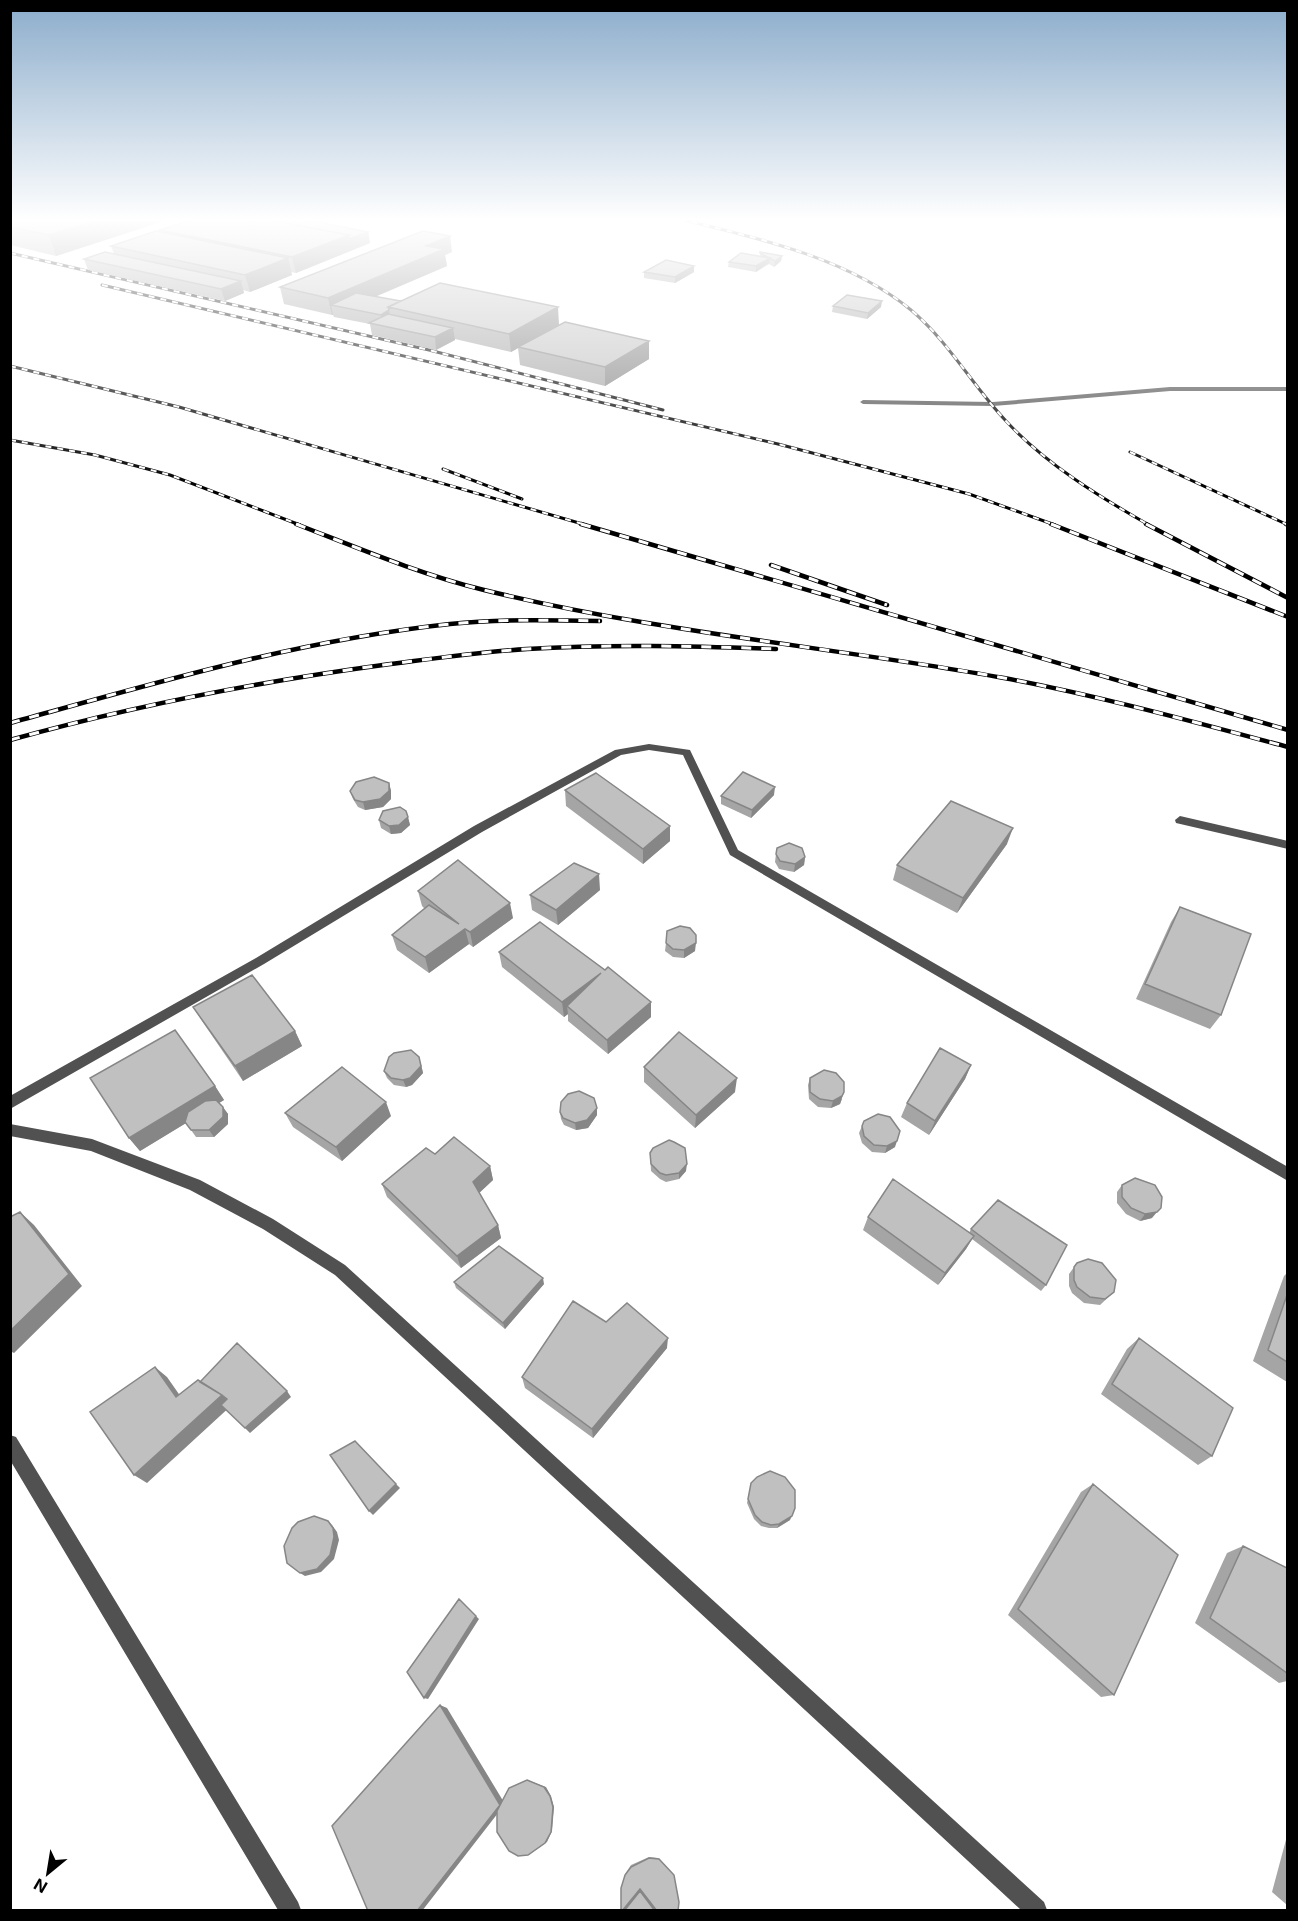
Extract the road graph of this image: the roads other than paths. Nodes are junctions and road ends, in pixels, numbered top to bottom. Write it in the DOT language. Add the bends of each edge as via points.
graph roads {
  1 [pos="1287,389"];
  2 [pos="863,402"];
  3 [pos="1180,820"];
  4 [pos="1287,845"];
  5 [pos="10,1102"];
  6 [pos="10,1130"];
  7 [pos="1287,1175"];
  8 [pos="10,1443"];
  9 [pos="290,1911"];
  10 [pos="1036,1911"];
  1 -- 2 [label="street" via="1170,389 993,404"];
  3 -- 4 [label="street"];
  5 -- 7 [label="street" via="260,961 488,824 618,752 649,747 687,752 734,852"];
  6 -- 10 [label="street" via="92,1145 195,1185 268,1224 340,1270"];
  8 -- 9 [label="street"];
}
